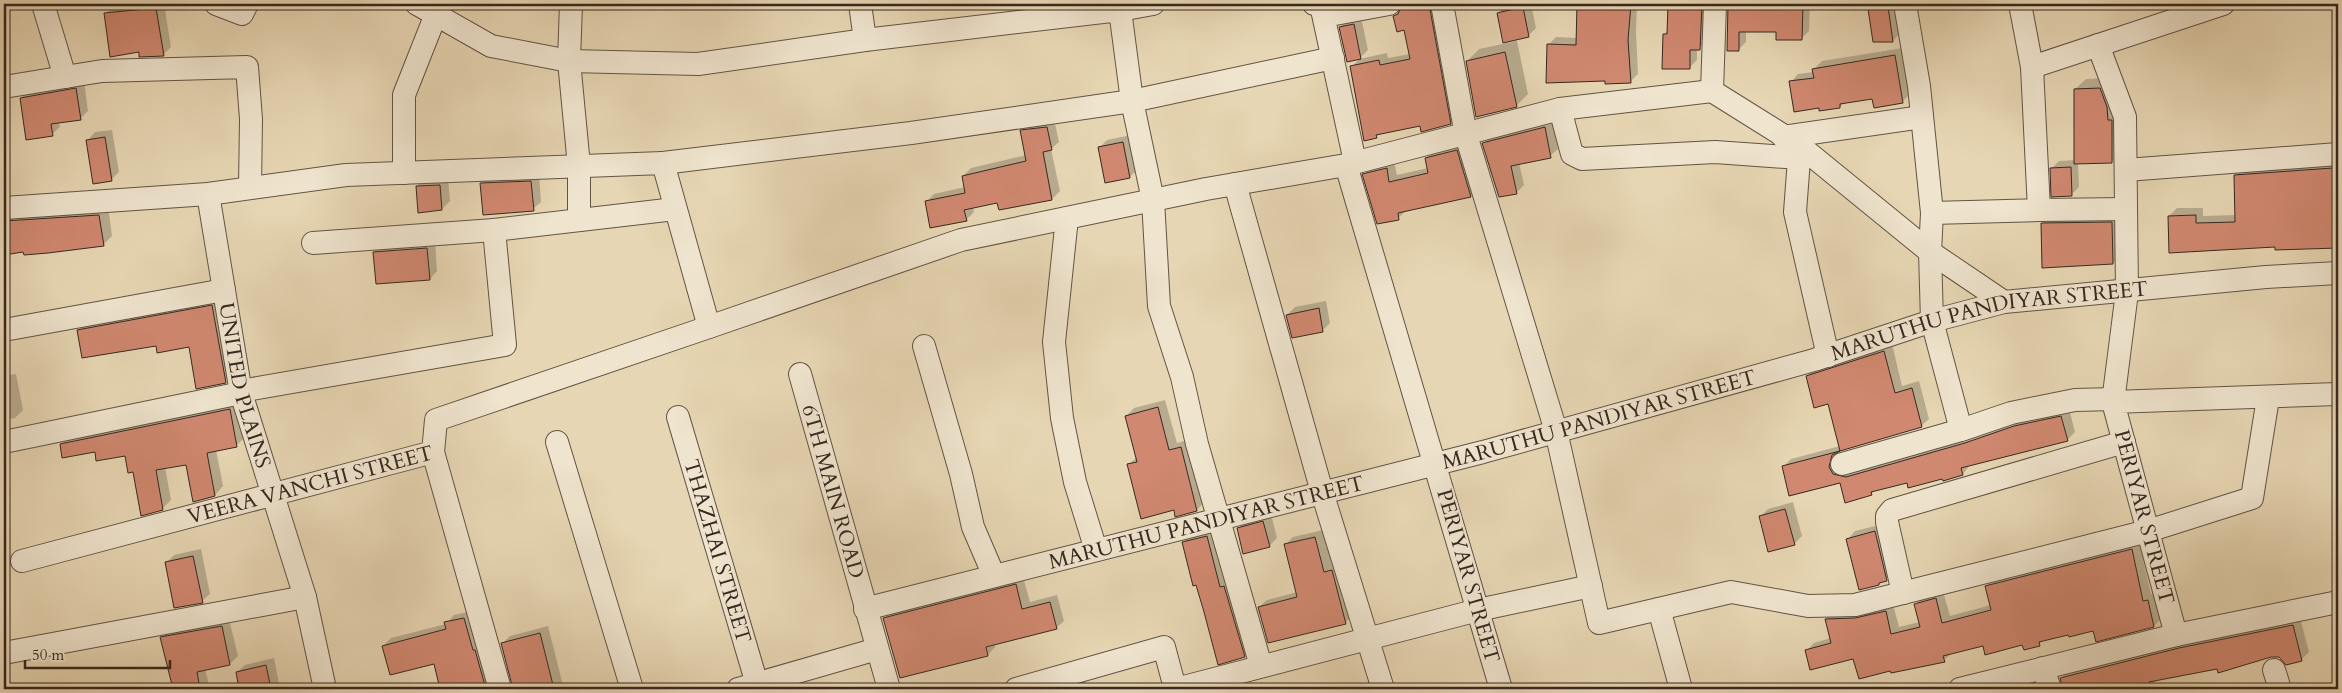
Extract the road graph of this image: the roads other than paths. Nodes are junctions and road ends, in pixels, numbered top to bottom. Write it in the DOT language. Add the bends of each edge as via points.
graph roads {
  1 [pos="43,4"];
  2 [pos="216,4"];
  3 [pos="247,4"];
  4 [pos="571,4"];
  5 [pos="860,4"];
  6 [pos="1152,4"];
  7 [pos="1389,4"];
  8 [pos="1442,4"];
  9 [pos="1715,4"];
  10 [pos="1905,4"];
  11 [pos="2020,4"];
  12 [pos="2223,4"];
  13 [pos="431,7"];
  14 [pos="1118,7"];
  15 [pos="1320,7"];
  16 [pos="865,40"];
  17 [pos="2098,45"];
  18 [pos="1333,58"];
  19 [pos="568,61"];
  20 [pos="2032,67"];
  21 [pos="65,78"];
  22 [pos="4,87"];
  23 [pos="1712,91"];
  24 [pos="1132,101"];
  25 [pos="1560,109"];
  26 [pos="1922,117"];
  27 [pos="1466,135"];
  28 [pos="1794,147"];
  29 [pos="2338,154"];
  30 [pos="663,163"];
  31 [pos="1351,163"];
  32 [pos="579,166"];
  33 [pos="2126,170"];
  34 [pos="404,173"];
  35 [pos="1235,184"];
  36 [pos="250,188"];
  37 [pos="208,194"];
  38 [pos="1153,200"];
  39 [pos="4,208"];
  40 [pos="675,208"];
  41 [pos="2126,209"];
  42 [pos="2039,210"];
  43 [pos="1932,213"];
  44 [pos="1067,218"];
  45 [pos="579,220"];
  46 [pos="494,230"];
  47 [pos="313,243"];
  48 [pos="1930,252"];
  49 [pos="2338,273"];
  50 [pos="224,290"];
  51 [pos="2127,292"];
  52 [pos="2004,302"];
  53 [pos="1932,321"];
  54 [pos="708,326"];
  55 [pos="4,330"];
  56 [pos="924,346"];
  57 [pos="1828,356"];
  58 [pos="800,374"];
  59 [pos="241,393"];
  60 [pos="2338,394"];
  61 [pos="2268,398"];
  62 [pos="2114,401"];
  63 [pos="678,418"];
  64 [pos="1961,430"];
  65 [pos="1556,431"];
  66 [pos="4,442"];
  67 [pos="557,442"];
  68 [pos="2124,442"];
  69 [pos="433,452"];
  70 [pos="1435,464"];
  71 [pos="1842,464"];
  72 [pos="1322,492"];
  73 [pos="272,494"];
  74 [pos="1218,519"];
  75 [pos="2148,531"];
  76 [pos="1096,550"];
  77 [pos="22,561"];
  78 [pos="994,576"];
  79 [pos="1591,586"];
  80 [pos="1903,593"];
  81 [pos="304,597"];
  82 [pos="2338,602"];
  83 [pos="865,609"];
  84 [pos="1659,609"];
  85 [pos="1478,610"];
  86 [pos="2176,635"];
  87 [pos="1367,638"];
  88 [pos="877,649"];
  89 [pos="4,653"];
  90 [pos="1261,666"];
  91 [pos="2047,679"];
  92 [pos="748,687"];
  93 [pos="1175,688"];
  94 [pos="325,689"];
  95 [pos="500,689"];
  96 [pos="632,689"];
  97 [pos="889,689"];
  98 [pos="1016,689"];
  99 [pos="1383,689"];
  100 [pos="1501,689"];
  101 [pos="1682,689"];
  102 [pos="1960,689"];
  1 -- 21 [label="street"];
  2 -- 3 [label="street" via="242,14"];
  4 -- 19 [label="street"];
  5 -- 16 [label="street"];
  6 -- 14 [label="street"];
  7 -- 15 [label="street"];
  8 -- 27 [label="street"];
  9 -- 23 [label="street"];
  10 -- 26 [label="street"];
  11 -- 20 [label="street"];
  12 -- 17 [label="street"];
  13 -- 19 [label="street" via="492,46"];
  13 -- 34 [label="street" via="404,95"];
  14 -- 16 [label="street"];
  14 -- 24 [label="street"];
  15 -- 18 [label="street, PERIYAR STREET"];
  16 -- 19 [label="street" via="698,64"];
  17 -- 20 [label="street"];
  17 -- 33 [label="street" via="2125,117"];
  18 -- 24 [label="street"];
  18 -- 31 [label="street, PERIYAR STREET"];
  19 -- 32 [label="street"];
  20 -- 42 [label="street"];
  21 -- 22 [label="street"];
  21 -- 36 [label="street" via="102,71 247,67 251,118"];
  23 -- 25 [label="street"];
  23 -- 28 [label="street"];
  24 -- 30 [label="street" via="911,133"];
  24 -- 38 [label="street"];
  25 -- 27 [label="street"];
  25 -- 28 [label="street" via="1572,154 1582,159"];
  26 -- 28 [label="street"];
  26 -- 43 [label="street"];
  27 -- 31 [label="street"];
  27 -- 65 [label="street"];
  28 -- 48 [label="street"];
  28 -- 57 [label="street" via="1795,212"];
  29 -- 33 [label="street"];
  30 -- 32 [label="street"];
  30 -- 40 [label="street"];
  31 -- 35 [label="street"];
  31 -- 70 [label="street, PERIYAR STREET"];
  32 -- 34 [label="street"];
  32 -- 45 [label="street"];
  33 -- 41 [label="street"];
  34 -- 36 [label="street" via="346,174"];
  35 -- 38 [label="street"];
  35 -- 72 [label="street"];
  36 -- 37 [label="street"];
  37 -- 39 [label="street"];
  37 -- 50 [label="street, UNITED PLAINS"];
  38 -- 44 [label="street"];
  38 -- 74 [label="street" via="1159,306 1182,377"];
  40 -- 45 [label="street"];
  40 -- 54 [label="street"];
  41 -- 42 [label="street"];
  41 -- 51 [label="street"];
  42 -- 43 [label="street"];
  43 -- 48 [label="street"];
  44 -- 54 [label="street" via="962,240"];
  44 -- 76 [label="street" via="1054,342 1062,418 1071,464"];
  45 -- 46 [label="street"];
  46 -- 47 [label="street"];
  46 -- 59 [label="street" via="505,345 252,388"];
  48 -- 52 [label="street"];
  48 -- 53 [label="street"];
  49 -- 51 [label="street, MARUTHU PANDIYAR STREET"];
  50 -- 55 [label="street"];
  50 -- 59 [label="street, UNITED PLAINS"];
  51 -- 52 [label="street, MARUTHU PANDIYAR STREET"];
  51 -- 62 [label="street"];
  52 -- 53 [label="street, MARUTHU PANDIYAR STREET"];
  53 -- 57 [label="street, MARUTHU PANDIYAR STREET"];
  53 -- 64 [label="street"];
  54 -- 69 [label="street, VEERA VANCHI STREET" via="436,420"];
  56 -- 78 [label="street" via="973,527"];
  57 -- 65 [label="street, MARUTHU PANDIYAR STREET"];
  58 -- 83 [label="street, 6TH MAIN ROAD" via="844,522"];
  59 -- 66 [label="street"];
  59 -- 73 [label="street, UNITED PLAINS"];
  60 -- 61 [label="street, PERIYAR STREET"];
  61 -- 62 [label="street, PERIYAR STREET"];
  61 -- 75 [label="street" via="2252,498"];
  62 -- 64 [label="street" via="2075,400 2028,409"];
  62 -- 68 [label="street, PERIYAR STREET"];
  63 -- 92 [label="street, THAZHAI STREET"];
  64 -- 71 [label="street"];
  65 -- 70 [label="street, MARUTHU PANDIYAR STREET"];
  65 -- 79 [label="street"];
  67 -- 96 [label="street"];
  68 -- 75 [label="street, PERIYAR STREET"];
  68 -- 80 [label="street" via="1892,510 1886,522"];
  69 -- 73 [label="street, VEERA VANCHI STREET"];
  69 -- 95 [label="street"];
  70 -- 72 [label="street, MARUTHU PANDIYAR STREET"];
  70 -- 85 [label="street, PERIYAR STREET"];
  72 -- 74 [label="street, MARUTHU PANDIYAR STREET"];
  72 -- 87 [label="street"];
  73 -- 77 [label="street, VEERA VANCHI STREET"];
  73 -- 81 [label="street, UNITED PLAINS"];
  74 -- 76 [label="street, MARUTHU PANDIYAR STREET"];
  74 -- 90 [label="street"];
  75 -- 80 [label="street"];
  75 -- 86 [label="street, PERIYAR STREET"];
  76 -- 78 [label="street, MARUTHU PANDIYAR STREET"];
  78 -- 83 [label="street, MARUTHU PANDIYAR STREET"];
  79 -- 84 [label="street" via="1599,623"];
  79 -- 85 [label="street"];
  80 -- 84 [label="street" via="1855,605 1808,606 1731,592"];
  81 -- 89 [label="street"];
  81 -- 94 [label="street, UNITED PLAINS"];
  82 -- 86 [label="street"];
  83 -- 88 [label="street"];
  84 -- 101 [label="street"];
  85 -- 87 [label="street"];
  85 -- 100 [label="street, PERIYAR STREET"];
  86 -- 91 [label="street"];
  87 -- 90 [label="street"];
  87 -- 99 [label="street"];
  88 -- 92 [label="street"];
  88 -- 97 [label="street"];
  90 -- 93 [label="street"];
  91 -- 102 [label="street"];
  93 -- 98 [label="street" via="1164,647"];
}
